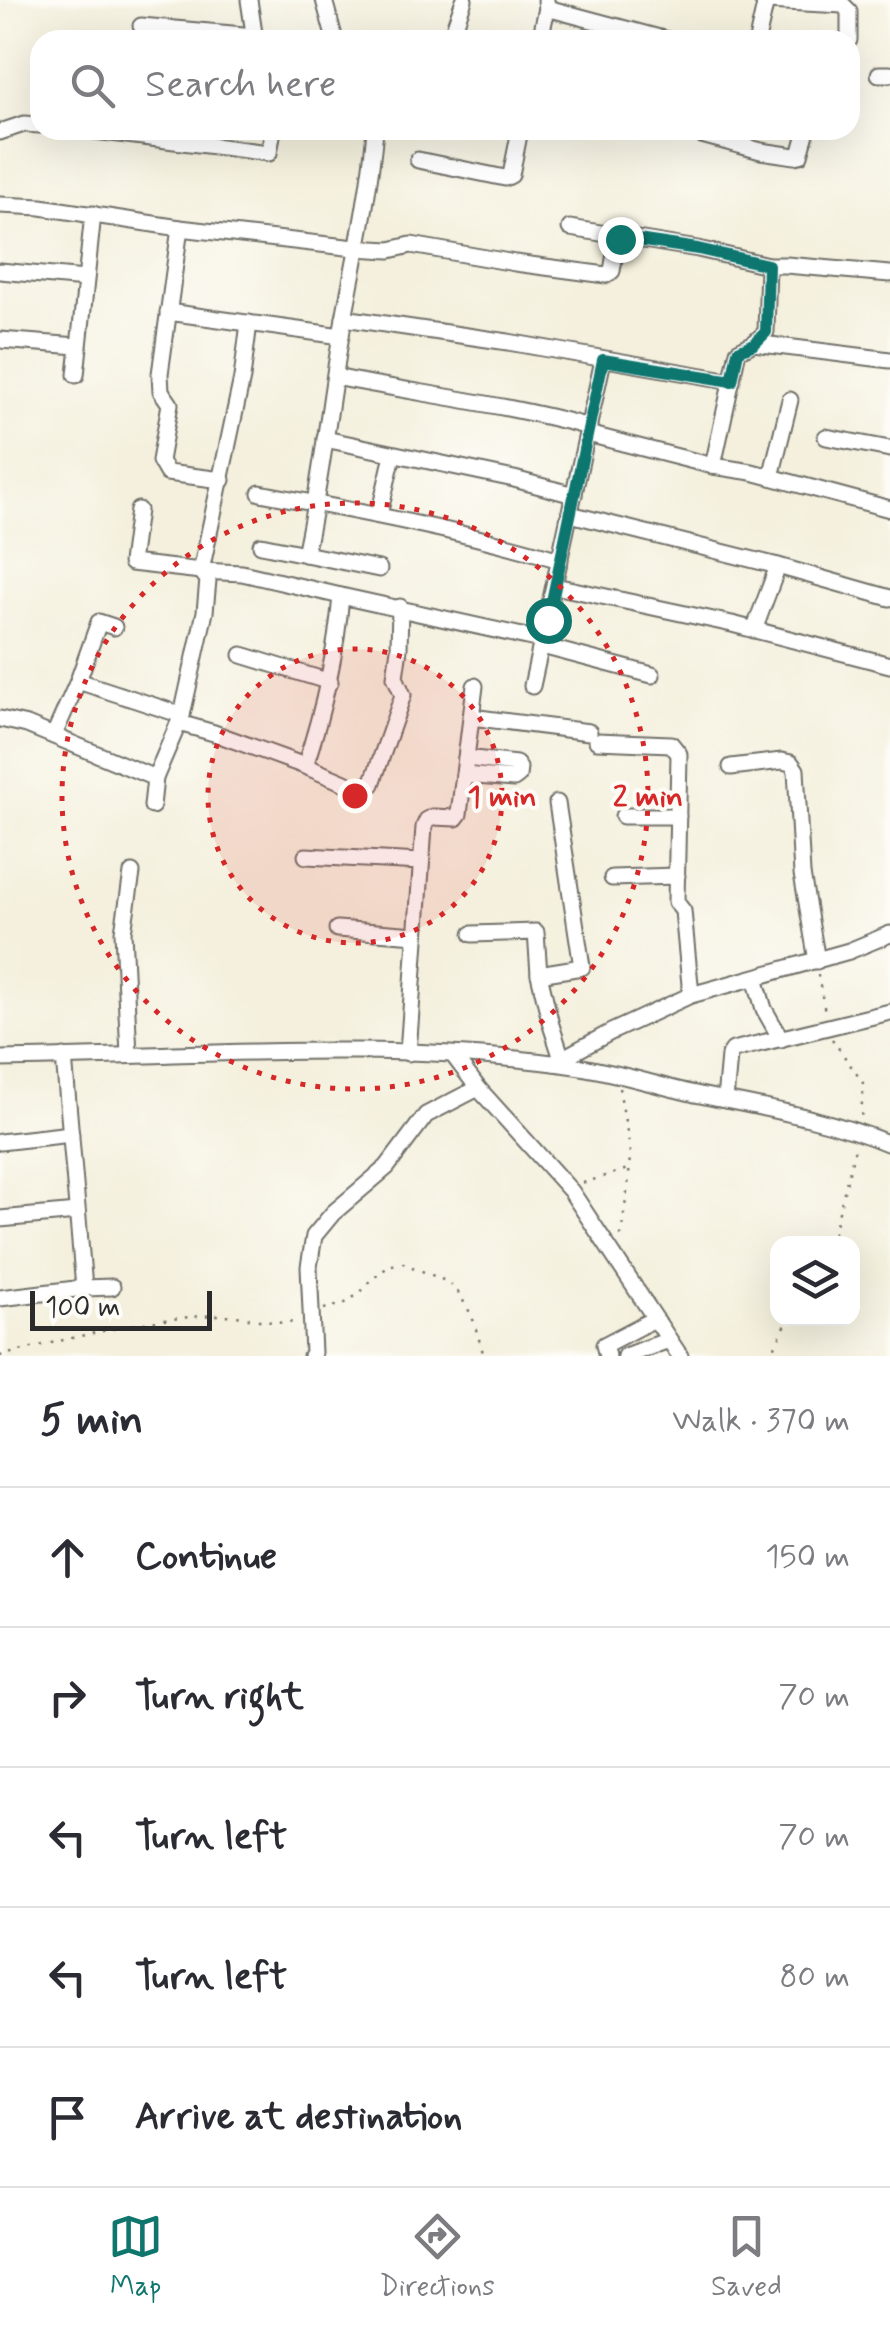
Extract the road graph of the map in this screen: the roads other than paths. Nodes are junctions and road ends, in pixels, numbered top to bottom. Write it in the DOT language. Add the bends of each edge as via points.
graph roads {
  1 [pos="249,0"];
  2 [pos="324,0"];
  3 [pos="464,0"];
  4 [pos="764,0"];
  5 [pos="547,4"];
  6 [pos="141,26"];
  7 [pos="179,30"];
  8 [pos="254,30"];
  9 [pos="332,30"];
  10 [pos="454,30"];
  11 [pos="542,30"];
  12 [pos="634,30"];
  13 [pos="759,30"];
  14 [pos="849,30"];
  15 [pos="30,124"];
  16 [pos="0,132"];
  17 [pos="166,140"];
  18 [pos="271,140"];
  19 [pos="373,140"];
  20 [pos="518,140"];
  21 [pos="748,140"];
  22 [pos="804,140"];
  23 [pos="418,160"];
  24 [pos="0,205"];
  25 [pos="92,214"];
  26 [pos="180,228"];
  27 [pos="570,228"];
  28 [pos="624,238"];
  29 [pos="356,248"];
  30 [pos="768,265"];
  31 [pos="0,271"];
  32 [pos="890,274"];
  33 [pos="85,278"];
  34 [pos="168,312"];
  35 [pos="344,318"];
  36 [pos="249,323"];
  37 [pos="341,336"];
  38 [pos="0,340"];
  39 [pos="754,344"];
  40 [pos="78,346"];
  41 [pos="603,360"];
  42 [pos="890,360"];
  43 [pos="76,376"];
  44 [pos="335,376"];
  45 [pos="732,381"];
  46 [pos="790,400"];
  47 [pos="589,430"];
  48 [pos="826,437"];
  49 [pos="325,439"];
  50 [pos="890,449"];
  51 [pos="393,455"];
  52 [pos="714,466"];
  53 [pos="771,477"];
  54 [pos="222,480"];
  55 [pos="260,494"];
  56 [pos="574,495"];
  57 [pos="316,504"];
  58 [pos="890,508"];
  59 [pos="138,510"];
  60 [pos="570,514"];
  61 [pos="378,515"];
  62 [pos="261,545"];
  63 [pos="306,554"];
  64 [pos="560,560"];
  65 [pos="778,566"];
  66 [pos="380,569"];
  67 [pos="201,571"];
  68 [pos="554,586"];
  69 [pos="342,596"];
  70 [pos="890,598"];
  71 [pos="400,607"];
  72 [pos="114,627"];
  73 [pos="754,630"];
  74 [pos="542,646"];
  75 [pos="242,655"];
  76 [pos="890,665"];
  77 [pos="652,674"];
  78 [pos="78,680"];
  79 [pos="330,682"];
  80 [pos="475,686"];
  81 [pos="532,686"];
  82 [pos="471,717"];
  83 [pos="0,719"];
  84 [pos="180,719"];
  85 [pos="54,735"];
  86 [pos="466,758"];
  87 [pos="304,766"];
  88 [pos="730,767"];
  89 [pos="464,775"];
  90 [pos="155,778"];
  91 [pos="556,802"];
  92 [pos="152,806"];
  93 [pos="623,816"];
  94 [pos="678,816"];
  95 [pos="306,856"];
  96 [pos="421,862"];
  97 [pos="132,873"];
  98 [pos="677,876"];
  99 [pos="612,878"];
  100 [pos="337,929"];
  101 [pos="416,934"];
  102 [pos="472,934"];
  103 [pos="890,934"];
  104 [pos="817,961"];
  105 [pos="539,974"];
  106 [pos="755,978"];
  107 [pos="690,996"];
  108 [pos="890,1012"];
  109 [pos="781,1039"];
  110 [pos="408,1053"];
  111 [pos="129,1054"];
  112 [pos="453,1056"];
  113 [pos="64,1057"];
  114 [pos="0,1059"];
  115 [pos="558,1061"];
  116 [pos="478,1088"];
  117 [pos="724,1100"];
  118 [pos="71,1134"];
  119 [pos="0,1142"];
  120 [pos="890,1144"];
  121 [pos="77,1212"];
  122 [pos="0,1219"];
  123 [pos="112,1287"];
  124 [pos="84,1288"];
  125 [pos="0,1298"];
  126 [pos="654,1319"];
  127 [pos="669,1340"];
  128 [pos="311,1356"];
  129 [pos="608,1356"];
  130 [pos="625,1356"];
  131 [pos="680,1356"];
  1 -- 8 [label="street"];
  2 -- 9 [label="street"];
  3 -- 10 [label="street"];
  4 -- 13 [label="street"];
  4 -- 14 [label="street" via="844,5"];
  5 -- 11 [label="street"];
  5 -- 12 [label="street"];
  6 -- 7 [label="street"];
  15 -- 16 [label="street"];
  17 -- 18 [label="street" via="269,153"];
  19 -- 29 [label="street"];
  20 -- 23 [label="street" via="505,178"];
  21 -- 22 [label="street" via="795,156"];
  24 -- 25 [label="street"];
  25 -- 26 [label="street"];
  25 -- 33 [label="street"];
  26 -- 29 [label="street"];
  26 -- 34 [label="street"];
  27 -- 28 [label="street"];
  28 -- 29 [label="street" via="606,276 411,245"];
  28 -- 30 [label="street"];
  29 -- 35 [label="street"];
  30 -- 32 [label="street"];
  30 -- 39 [label="street" via="766,332"];
  31 -- 33 [label="street"];
  33 -- 40 [label="street"];
  34 -- 36 [label="street"];
  34 -- 54 [label="street" via="160,374 170,404 160,461 167,472"];
  35 -- 37 [label="street"];
  35 -- 41 [label="street"];
  36 -- 37 [label="street"];
  36 -- 54 [label="street"];
  37 -- 44 [label="street"];
  38 -- 40 [label="street"];
  39 -- 42 [label="street"];
  39 -- 45 [label="street" via="738,351"];
  40 -- 43 [label="street"];
  41 -- 45 [label="street"];
  41 -- 47 [label="street"];
  44 -- 47 [label="street" via="496,405"];
  44 -- 49 [label="street"];
  45 -- 52 [label="street"];
  46 -- 53 [label="street"];
  47 -- 52 [label="street"];
  47 -- 56 [label="street"];
  48 -- 50 [label="street"];
  49 -- 51 [label="street"];
  49 -- 57 [label="street"];
  51 -- 56 [label="street"];
  51 -- 61 [label="street"];
  52 -- 53 [label="street"];
  53 -- 58 [label="street"];
  54 -- 67 [label="street"];
  55 -- 57 [label="street"];
  56 -- 60 [label="street"];
  57 -- 61 [label="street"];
  57 -- 63 [label="street"];
  59 -- 67 [label="street" via="130,563"];
  60 -- 64 [label="street"];
  60 -- 65 [label="street"];
  61 -- 64 [label="street"];
  62 -- 63 [label="street"];
  63 -- 66 [label="street"];
  64 -- 68 [label="street"];
  65 -- 70 [label="street"];
  65 -- 73 [label="street"];
  67 -- 69 [label="street" via="242,573"];
  67 -- 84 [label="street" via="208,580 204,612"];
  68 -- 73 [label="street"];
  68 -- 74 [label="street"];
  69 -- 71 [label="street"];
  69 -- 79 [label="street"];
  71 -- 74 [label="street" via="536,639"];
  71 -- 87 [label="street" via="394,677 403,695 372,784 354,787"];
  72 -- 78 [label="street" via="99,622"];
  73 -- 76 [label="street"];
  74 -- 77 [label="street"];
  74 -- 81 [label="street"];
  75 -- 79 [label="street"];
  78 -- 84 [label="street"];
  78 -- 85 [label="street"];
  79 -- 87 [label="street"];
  80 -- 82 [label="street"];
  82 -- 86 [label="street"];
  82 -- 94 [label="street" via="671,744 679,754"];
  83 -- 85 [label="street"];
  84 -- 87 [label="street"];
  84 -- 90 [label="street"];
  85 -- 90 [label="street"];
  86 -- 89 [label="street"];
  86 -- 89 [label="street" via="519,768 514,780"];
  88 -- 104 [label="street" via="782,761 796,770 802,874"];
  89 -- 96 [label="street" via="456,818 426,820"];
  90 -- 92 [label="street"];
  91 -- 105 [label="street" via="582,968"];
  93 -- 94 [label="street"];
  94 -- 98 [label="street"];
  95 -- 96 [label="street"];
  96 -- 101 [label="street"];
  97 -- 111 [label="street" via="123,932"];
  98 -- 99 [label="street"];
  98 -- 107 [label="street"];
  100 -- 101 [label="street"];
  101 -- 110 [label="street"];
  102 -- 105 [label="street" via="536,932"];
  103 -- 104 [label="street"];
  104 -- 106 [label="street"];
  105 -- 115 [label="street"];
  106 -- 107 [label="street"];
  106 -- 109 [label="street"];
  107 -- 115 [label="street"];
  108 -- 109 [label="street"];
  109 -- 117 [label="street" via="732,1050"];
  110 -- 111 [label="street"];
  110 -- 112 [label="street"];
  111 -- 113 [label="street"];
  112 -- 115 [label="street"];
  112 -- 116 [label="street"];
  113 -- 114 [label="street"];
  113 -- 118 [label="street"];
  115 -- 117 [label="street"];
  116 -- 126 [label="street" via="568,1188"];
  116 -- 128 [label="street" via="426,1115 387,1167 314,1236"];
  117 -- 120 [label="street"];
  118 -- 119 [label="street"];
  118 -- 121 [label="street"];
  121 -- 122 [label="street"];
  121 -- 124 [label="street"];
  123 -- 124 [label="street"];
  124 -- 125 [label="street"];
  126 -- 127 [label="street"];
  126 -- 129 [label="street" via="604,1344"];
  127 -- 130 [label="street"];
  127 -- 131 [label="street"];
}
